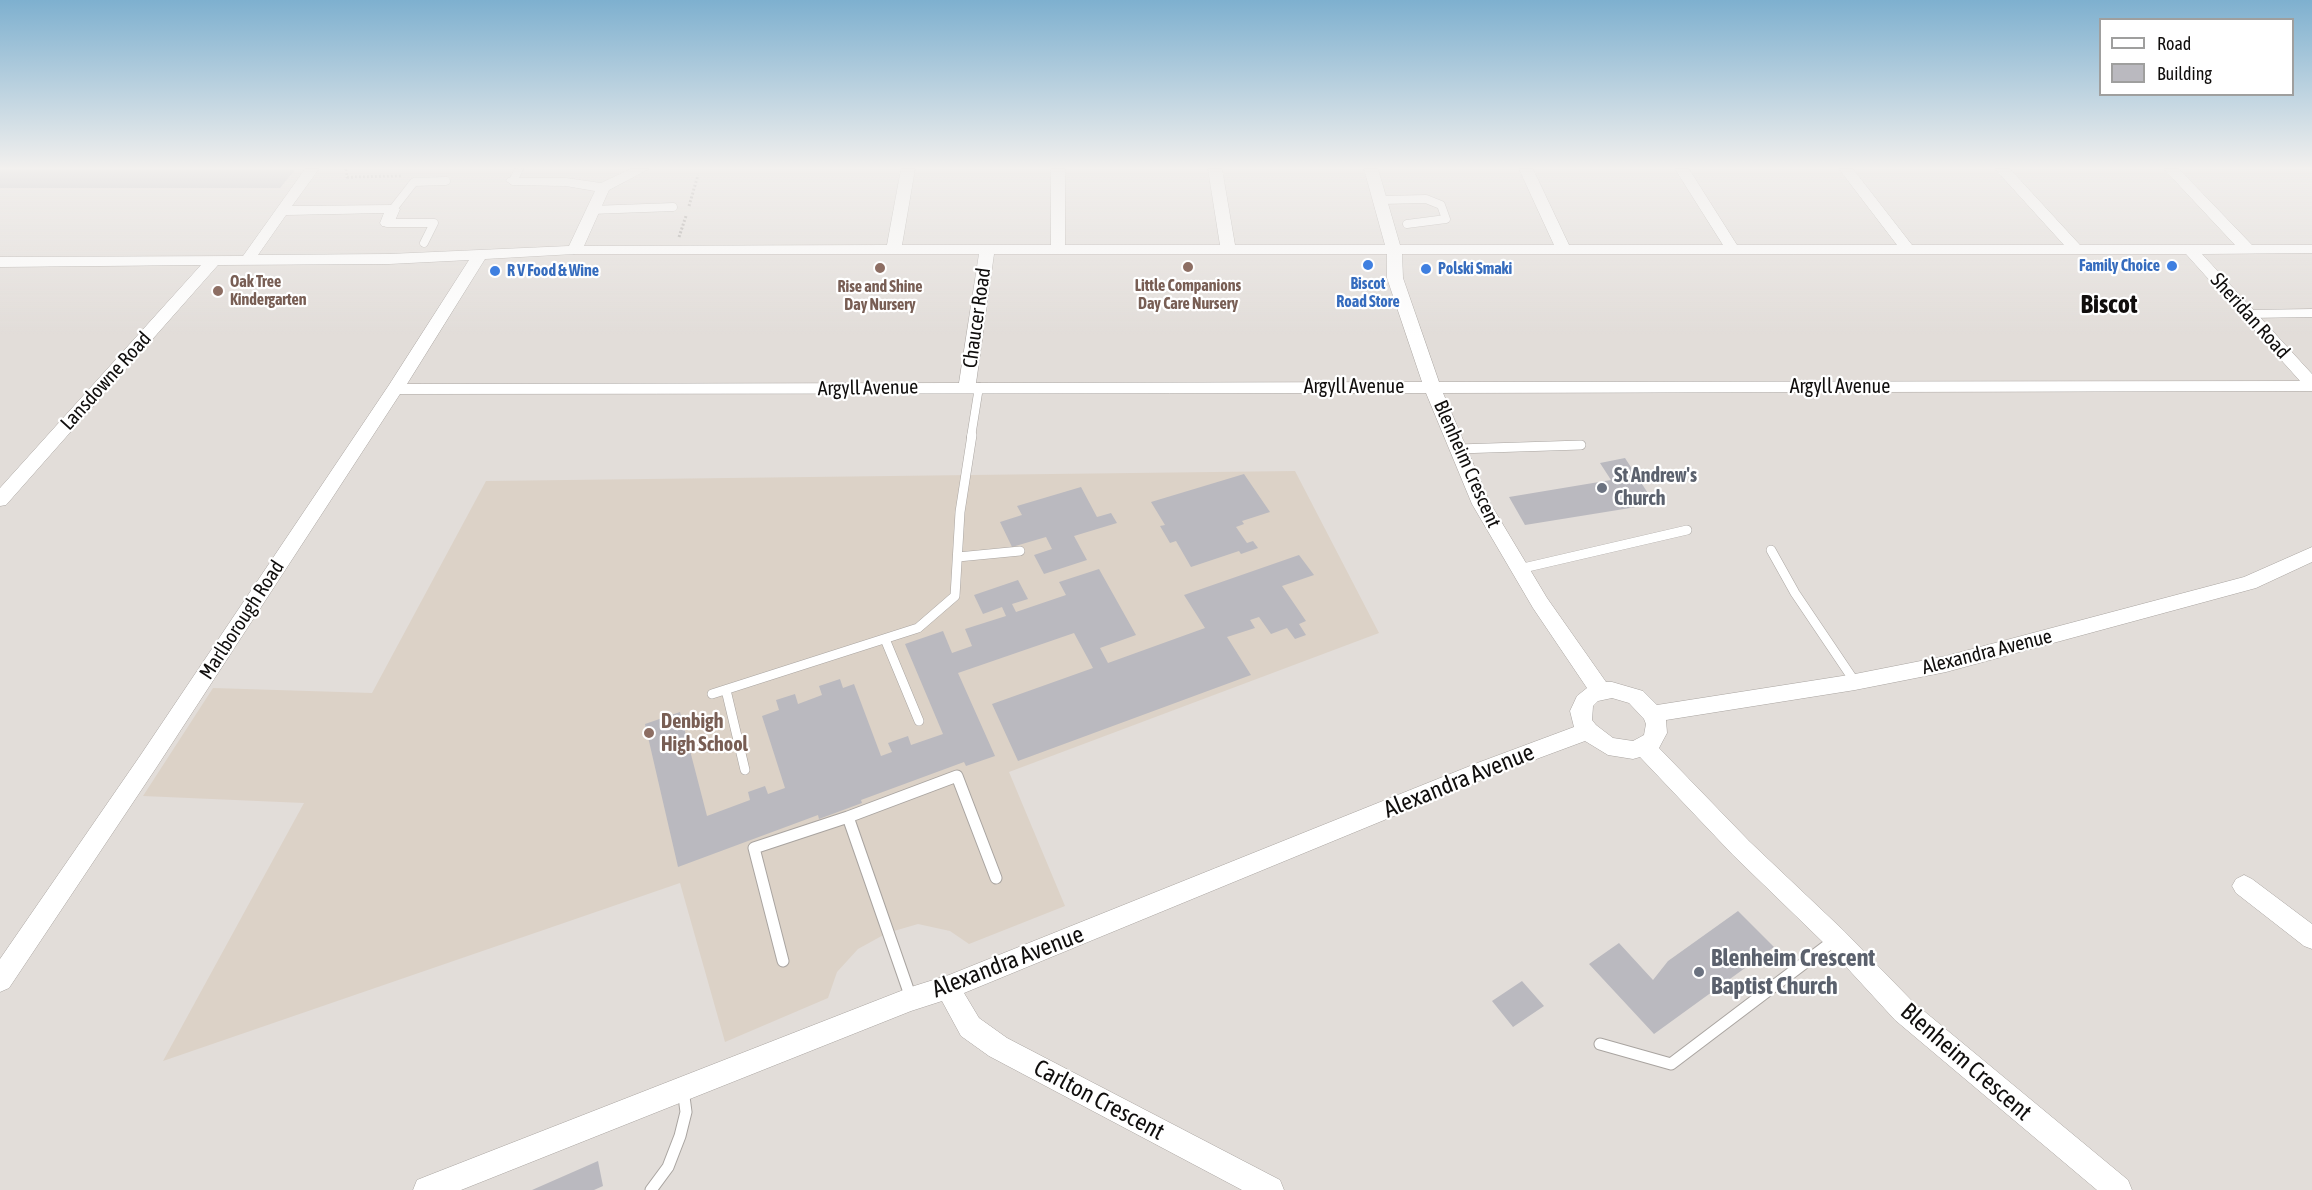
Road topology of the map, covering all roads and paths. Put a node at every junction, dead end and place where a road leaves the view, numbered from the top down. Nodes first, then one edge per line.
1 (273, 225) edge
2 (434, 225) edge
3 (585, 225) edge
4 (898, 225) edge
5 (1058, 225) edge
6 (1224, 225) edge
7 (1388, 225) edge
8 (1552, 225) edge
9 (1717, 225) edge
10 (1889, 225) edge
11 (2053, 225) edge
12 (2224, 225) edge
13 (424, 243) dead end
14 (1732, 248) junction
15 (1907, 248) junction
16 (2075, 248) junction
17 (2188, 248) junction
18 (2247, 248) junction
19 (894, 249) junction
20 (987, 249) junction
21 (1058, 249) junction
22 (1228, 249) junction
23 (1394, 249) junction
24 (1563, 249) junction
25 (2312, 249) edge
26 (574, 250) junction
27 (479, 256) junction
28 (248, 260) junction
29 (0, 262) edge
30 (212, 262) junction
31 (2312, 313) edge
32 (2249, 314) junction
33 (2312, 385) edge
34 (973, 387) junction
35 (1432, 387) junction
36 (396, 388) junction
37 (1581, 445) dead end
38 (1458, 449) junction
39 (0, 500) edge
40 (1687, 530) dead end
41 (1771, 550) dead end
42 (1020, 551) dead end
43 (2312, 554) edge
44 (958, 557) junction
45 (1519, 569) junction
46 (885, 639) junction
47 (1855, 682) junction
48 (726, 690) junction
49 (1601, 691) junction
50 (712, 694) dead end
51 (1653, 714) junction
52 (919, 721) dead end
53 (1588, 731) junction
54 (1644, 747) junction
55 (745, 770) dead end
56 (848, 817) junction
57 (996, 878) dead end
58 (2244, 886) dead end
59 (2312, 938) edge
60 (1836, 939) junction
61 (783, 962) dead end
62 (0, 980) edge
63 (950, 987) junction
64 (911, 999) junction
65 (1600, 1044) dead end
66 (683, 1089) junction
67 (427, 1190) edge
68 (651, 1190) edge
69 (1270, 1190) edge
70 (2118, 1190) edge

1 - 28 street
2 - 13 lane
3 - 26 street
4 - 19 street
5 - 21 street
6 - 22 street
7 - 23 street, Blenheim Crescent
8 - 24 street
9 - 14 street
10 - 15 street
11 - 16 street
12 - 18 street
14 - 15 street
14 - 24 street
15 - 16 street
16 - 17 street
17 - 18 street
17 - 32 street, Sheridan Road
18 - 25 street
19 - 20 street
19 - 26 street
20 - 21 street
20 - 34 street, Chaucer Road
21 - 22 street
22 - 23 street
23 - 24 street
23 - 35 street, Blenheim Crescent
26 - 27 street
27 - 28 street
27 - 36 street, Marlborough Road
28 - 30 street
29 - 30 street
30 - 39 street, Lansdowne Road
31 - 32 lane
32 - 33 street, Sheridan Road
33 - 35 street, Argyll Avenue
34 - 35 street, Argyll Avenue
34 - 36 street, Argyll Avenue
34 - 44 lane
35 - 38 street, Blenheim Crescent
36 - 62 street, Marlborough Road
37 - 38 lane
38 - 45 street, Blenheim Crescent
40 - 45 lane
41 - 47 lane
42 - 44 lane
43 - 47 street, Alexandra Avenue
44 - 46 lane
45 - 49 street, Blenheim Crescent
46 - 48 lane
46 - 52 lane
47 - 51 street, Alexandra Avenue
48 - 50 lane
48 - 55 lane
49 - 51 street
49 - 53 street
51 - 54 street
53 - 54 street
53 - 63 street, Alexandra Avenue
54 - 60 street, Blenheim Crescent
56 - 57 lane
56 - 61 lane
56 - 64 lane
58 - 59 street
60 - 65 lane
60 - 70 street, Blenheim Crescent
63 - 64 street, Alexandra Avenue
63 - 69 street, Carlton Crescent
64 - 66 street, Alexandra Avenue
66 - 67 street, Alexandra Avenue
66 - 68 lane

